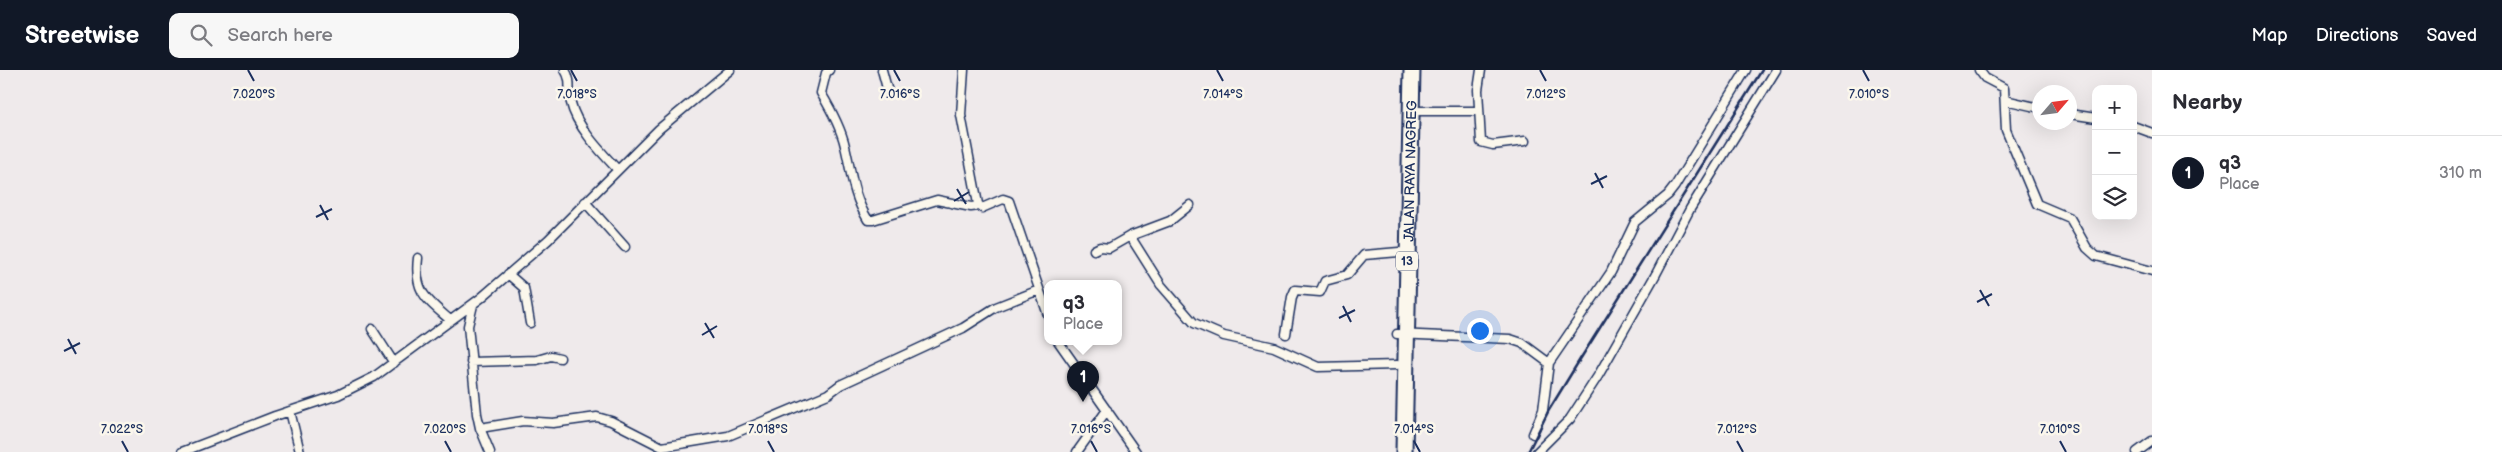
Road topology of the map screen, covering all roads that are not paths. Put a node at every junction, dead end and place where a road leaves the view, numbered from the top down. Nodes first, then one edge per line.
1 (565, 70) edge
2 (730, 70) edge
3 (829, 70) edge
4 (882, 70) edge
5 (964, 70) edge
6 (1403, 70) edge
7 (1412, 70) edge
8 (1481, 70) edge
9 (1746, 70) edge
10 (1776, 70) edge
11 (1979, 70) edge
12 (888, 92) dead end
13 (2005, 100) junction
14 (2032, 106) edge
15 (1410, 110) junction
16 (1476, 111) junction
17 (2077, 115) edge
18 (2092, 117) edge
19 (2137, 127) edge
20 (2152, 133) edge
21 (1525, 141) dead end
22 (617, 169) junction
23 (585, 202) junction
24 (1190, 205) dead end
25 (979, 206) junction
26 (1130, 236) junction
27 (625, 248) dead end
28 (1094, 250) dead end
29 (1399, 252) junction
30 (418, 258) dead end
31 (2152, 271) edge
32 (508, 274) junction
33 (1040, 290) junction
34 (1044, 302) edge
35 (472, 305) junction
36 (450, 320) junction
37 (530, 323) dead end
38 (372, 329) dead end
39 (1401, 333) junction
40 (1286, 334) dead end
41 (1061, 345) edge
42 (560, 358) dead end
43 (471, 362) junction
44 (1549, 363) junction
45 (394, 364) junction
46 (1397, 365) junction
47 (1107, 410) junction
48 (290, 411) junction
49 (480, 428) junction
50 (1533, 434) dead end
51 (2152, 440) edge
52 (1546, 450) edge
53 (182, 452) edge
54 (300, 452) edge
55 (490, 452) edge
56 (1077, 452) edge
57 (1136, 452) edge
58 (1395, 452) edge
59 (1404, 452) edge
60 (1537, 452) edge
61 (2137, 452) edge

1 - 22 street
2 - 22 street
3 - 25 street
4 - 12 street
5 - 25 street
6 - 29 highway, JALAN RAYA NAGREG / 13
7 - 15 highway, JALAN RAYA NAGREG / 13
8 - 16 street
9 - 44 street
10 - 52 street
11 - 13 street
13 - 14 street
13 - 31 street
15 - 16 street
15 - 39 highway, JALAN RAYA NAGREG / 13
16 - 21 street
17 - 18 street
19 - 20 street
22 - 23 street
23 - 27 street
23 - 32 street
24 - 26 street
25 - 33 street
26 - 28 street
26 - 46 street
29 - 39 highway, JALAN RAYA NAGREG / 13
29 - 40 street
30 - 36 street
32 - 35 street
32 - 37 street
33 - 34 street
33 - 49 street
35 - 36 street
35 - 43 street
36 - 45 street
38 - 45 street
39 - 44 street
39 - 46 highway, JALAN RAYA NAGREG / 13
39 - 59 highway, JALAN RAYA NAGREG / 13
41 - 47 street
42 - 43 street
43 - 49 street
44 - 50 street
45 - 48 street
46 - 58 highway, JALAN RAYA NAGREG / 13
47 - 56 street
47 - 57 street
48 - 53 street
48 - 54 street
49 - 55 street
51 - 61 street
52 - 60 street

